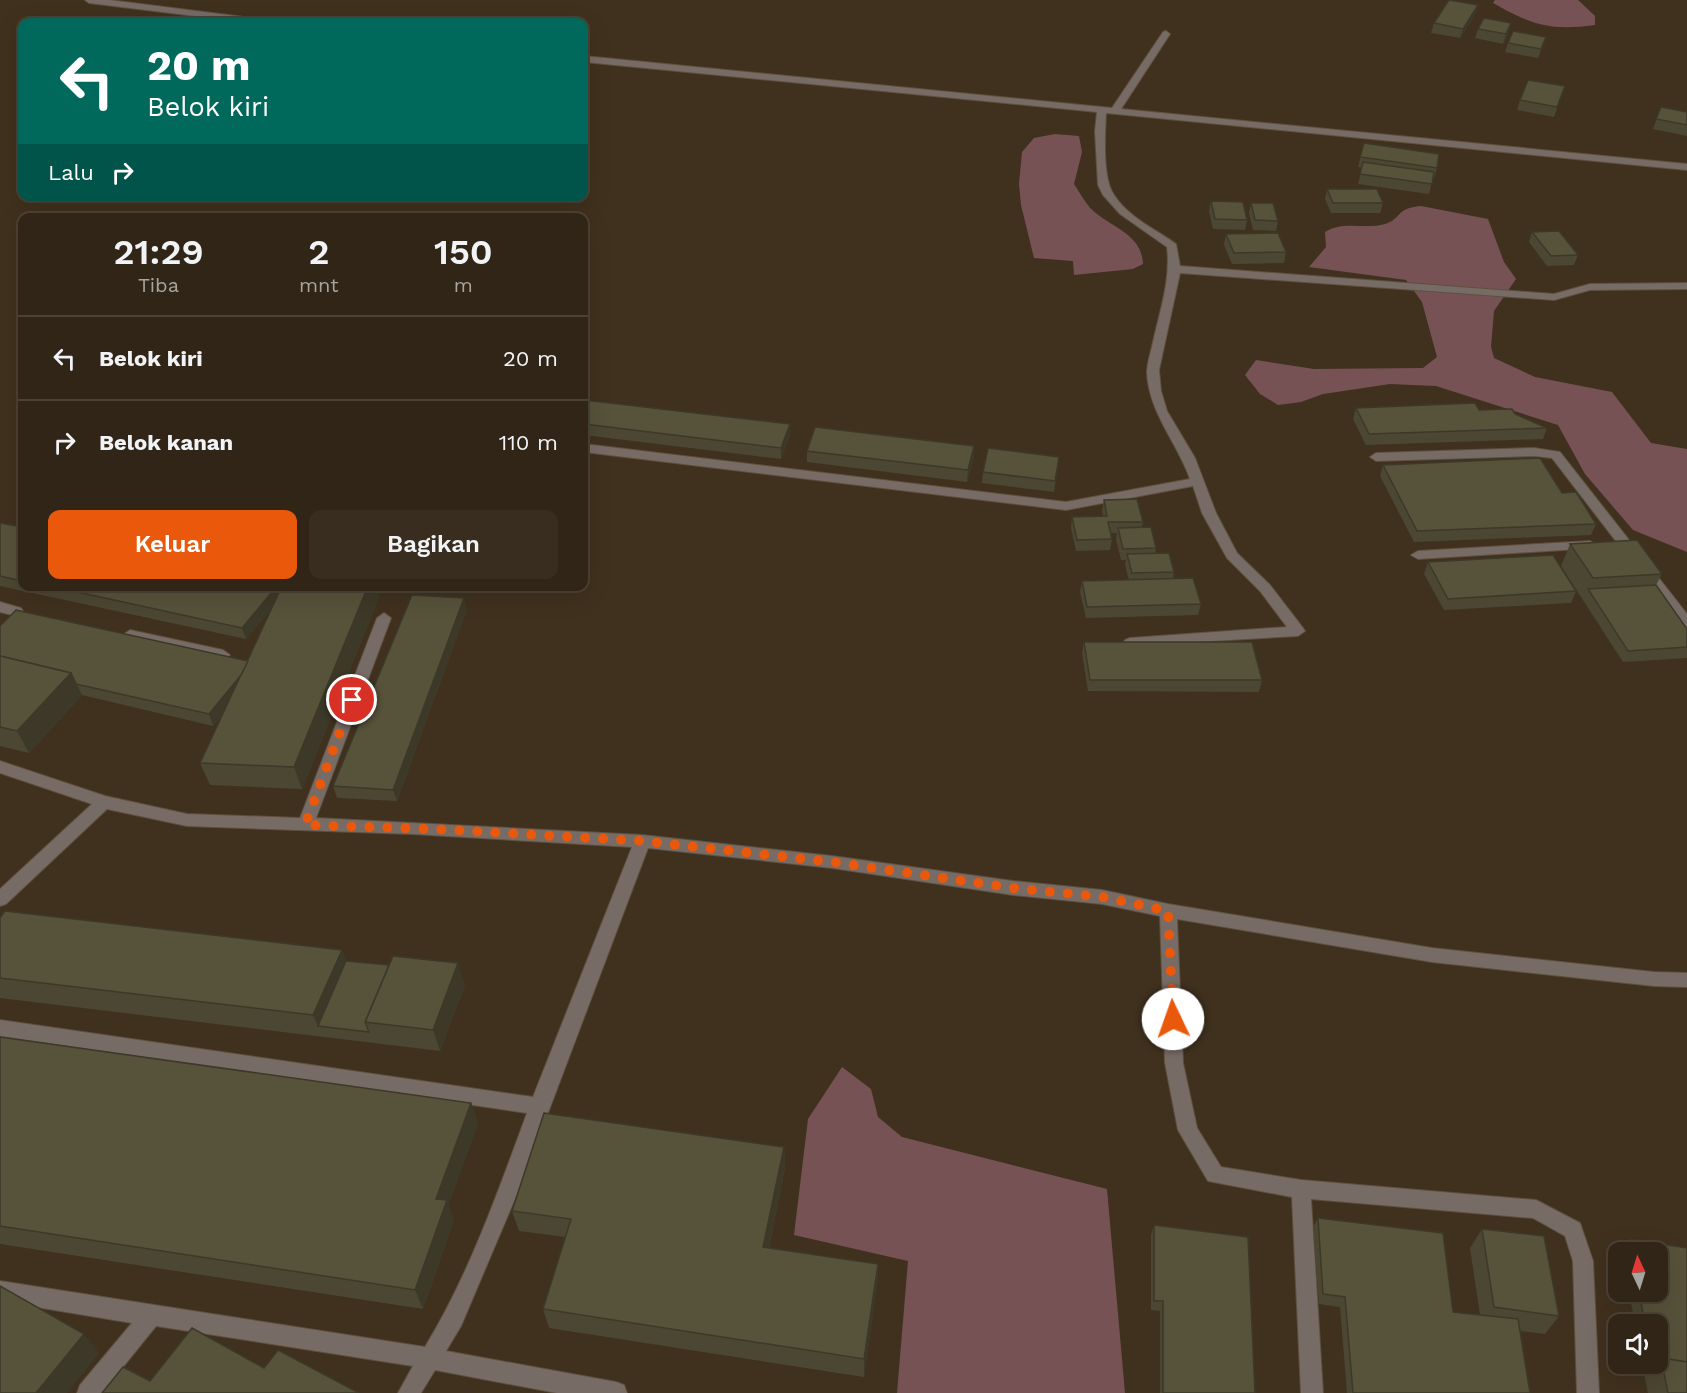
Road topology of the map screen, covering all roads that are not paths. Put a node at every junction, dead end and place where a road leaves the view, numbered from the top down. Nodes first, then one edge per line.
1 (89, 0) edge
2 (229, 18) edge
3 (1166, 34) dead end
4 (588, 59) edge
5 (1102, 110) junction
6 (1115, 111) junction
7 (1687, 167) edge
8 (1175, 269) junction
9 (1687, 286) edge
10 (588, 448) edge
11 (1376, 457) dead end
12 (1199, 481) junction
13 (1612, 544) junction
14 (1418, 555) dead end
15 (0, 607) edge
16 (384, 618) dead end
17 (1687, 624) edge
18 (0, 626) edge
19 (119, 633) edge
20 (1116, 644) edge
21 (223, 655) edge
22 (0, 767) edge
23 (104, 802) junction
24 (305, 825) junction
25 (642, 841) junction
26 (0, 899) edge
27 (1168, 911) junction
28 (1687, 980) edge
29 (0, 1028) edge
30 (538, 1106) junction
31 (1300, 1189) junction
32 (0, 1291) edge
33 (152, 1315) junction
34 (429, 1359) junction
35 (88, 1393) edge
36 (409, 1393) edge
37 (616, 1393) edge
38 (1312, 1393) edge
39 (1588, 1393) edge

1 - 2 street
3 - 6 street
4 - 5 street
5 - 6 street
5 - 8 street
6 - 7 street
8 - 9 street
8 - 12 street
10 - 12 street
11 - 13 street
12 - 20 street
13 - 14 street
13 - 17 street
15 - 18 street
16 - 24 street
19 - 21 street
22 - 23 street
23 - 24 street
23 - 26 street
24 - 25 street
25 - 27 street
25 - 30 street
27 - 28 street
27 - 31 street
29 - 30 street
30 - 34 street
31 - 38 street
31 - 39 street
32 - 33 street
33 - 34 street
33 - 35 street
34 - 36 street
34 - 37 street

